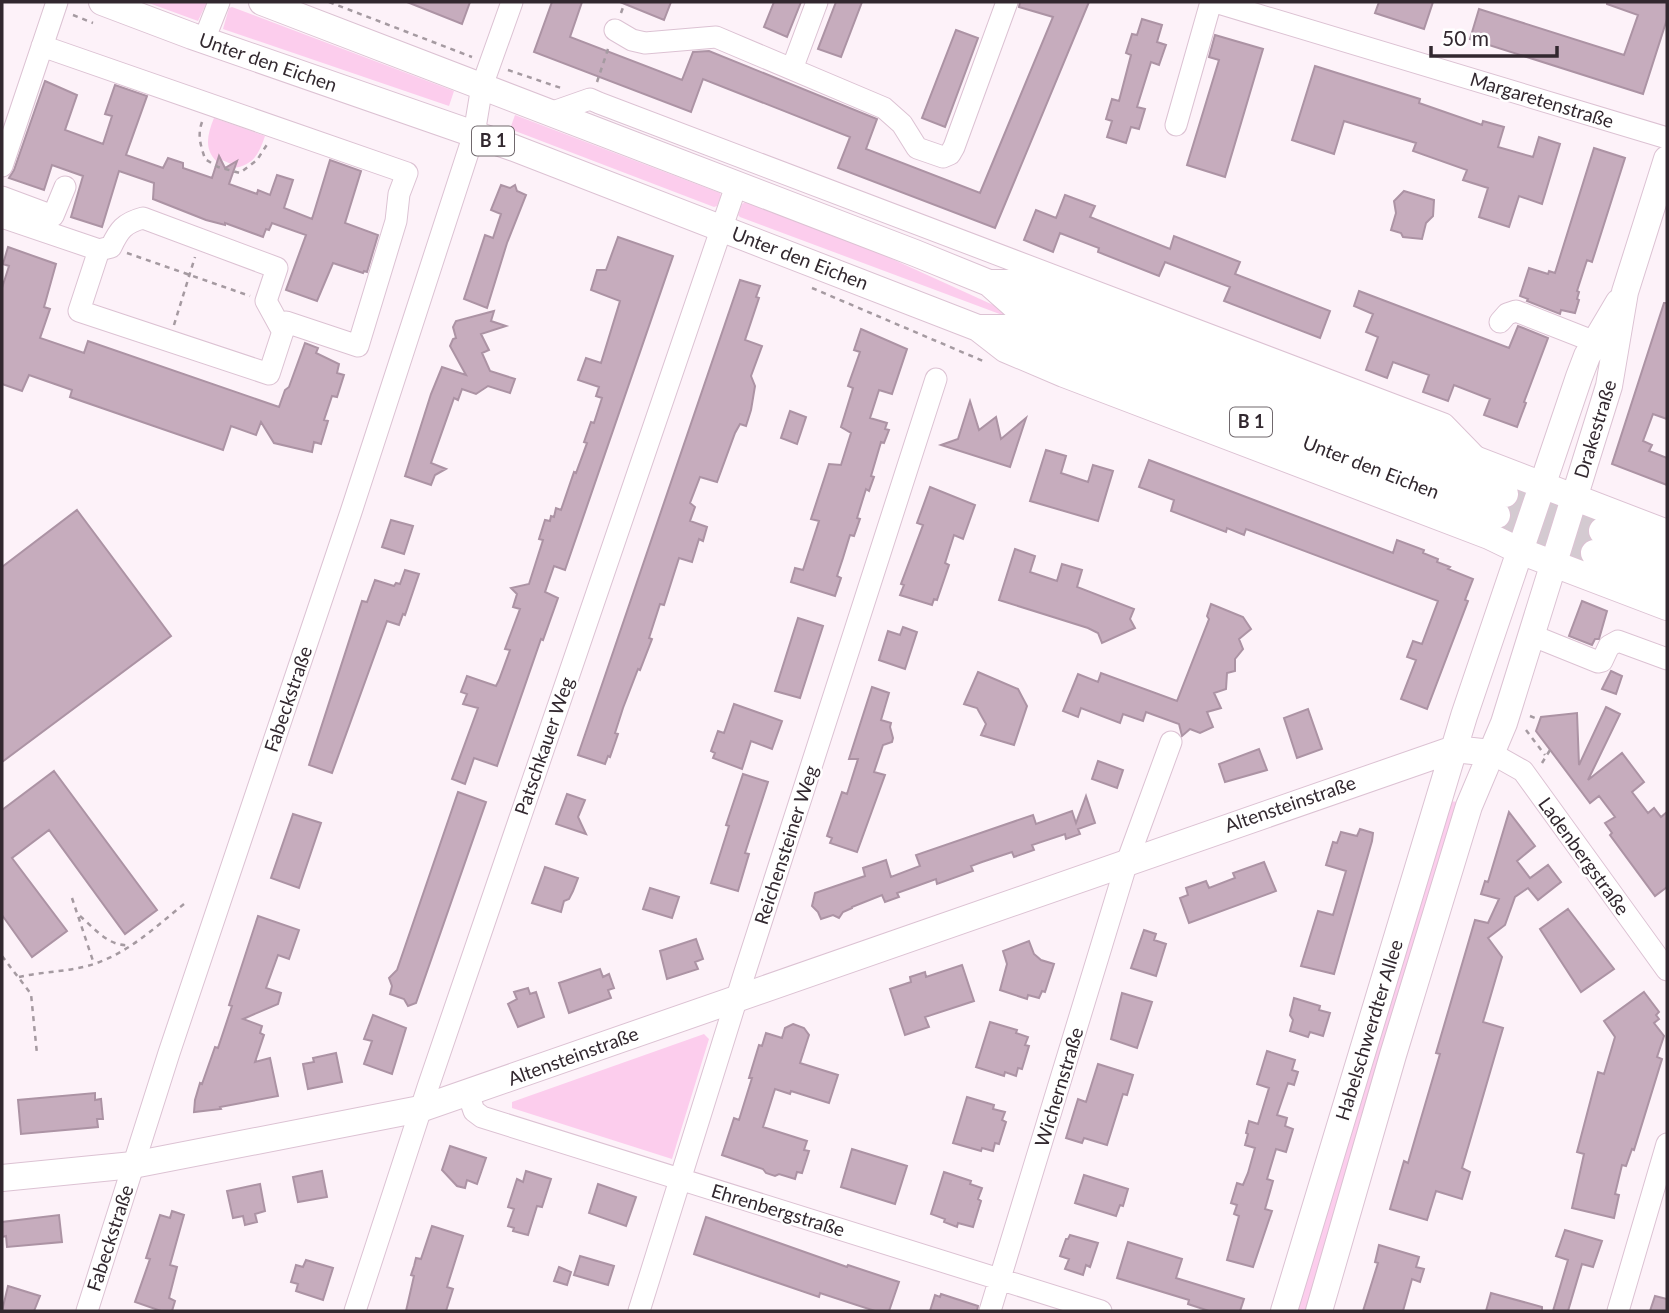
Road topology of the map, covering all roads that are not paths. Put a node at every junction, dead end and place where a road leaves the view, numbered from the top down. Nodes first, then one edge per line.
1 (57, 2) edge
2 (102, 2) edge
3 (219, 2) edge
4 (262, 2) edge
5 (512, 2) edge
6 (817, 2) edge
7 (1007, 2) edge
8 (1213, 2) edge
9 (615, 30) dead end
10 (204, 40) junction
11 (42, 46) junction
12 (792, 69) junction
13 (482, 74) junction
14 (553, 112) junction
15 (8, 125) edge
16 (1176, 125) dead end
17 (474, 134) junction
18 (1667, 138) edge
19 (1667, 159) edge
20 (2, 166) edge
21 (737, 183) junction
22 (65, 187) dead end
23 (2, 197) edge
24 (2, 217) edge
25 (722, 228) junction
26 (105, 249) junction
27 (989, 283) junction
28 (1625, 292) junction
29 (1072, 293) junction
30 (1500, 322) dead end
31 (978, 328) junction
32 (283, 332) junction
33 (1595, 342) junction
34 (936, 379) dead end
35 (1543, 486) junction
36 (1574, 498) junction
37 (1667, 533) edge
38 (1520, 551) junction
39 (1667, 556) edge
40 (1553, 563) junction
41 (1667, 581) edge
42 (1667, 607) edge
43 (1531, 635) junction
44 (1667, 659) edge
45 (1171, 742) dead end
46 (1454, 748) junction
47 (1491, 753) junction
48 (1126, 862) junction
49 (1667, 970) edge
50 (737, 997) junction
51 (468, 1093) junction
52 (420, 1109) junction
53 (1667, 1144) edge
54 (133, 1165) junction
55 (2, 1178) edge
56 (681, 1178) junction
57 (1000, 1280) junction
58 (87, 1311) edge
59 (355, 1311) edge
60 (639, 1311) edge
61 (990, 1311) edge
62 (1101, 1311) edge
63 (1284, 1311) edge
64 (1319, 1311) edge
65 (1618, 1311) edge

1 - 11 street
2 - 10 main road, Unter den Eichen / B 1
3 - 10 street
4 - 13 main road, Unter den Eichen / B 1
5 - 13 street, Fabeckstraße
6 - 12 street
7 - 12 street
8 - 16 street
8 - 18 street, Margaretenstraße
9 - 12 street
10 - 17 main road, Unter den Eichen / B 1
11 - 15 street
11 - 32 street
13 - 14 main road, Unter den Eichen / B 1
13 - 17 street, Fabeckstraße
14 - 21 main road, Unter den Eichen / B 1
14 - 29 street
15 - 20 street
17 - 25 main road, Unter den Eichen / B 1
17 - 54 street, Fabeckstraße
19 - 28 main road, Drakestraße
21 - 25 street, Patschkauer Weg
21 - 27 main road, Unter den Eichen / B 1
22 - 23 street
24 - 26 street
25 - 31 main road, Unter den Eichen / B 1
25 - 52 street, Patschkauer Weg
26 - 32 street
26 - 32 street
27 - 29 main road
27 - 31 main road, Unter den Eichen / B 1
28 - 33 main road, Drakestraße
28 - 36 main road, Drakestraße
29 - 35 main road
30 - 33 street
31 - 38 main road
33 - 35 main road, Drakestraße
34 - 50 street, Reichensteiner Weg
35 - 36 main road
35 - 38 main road, Habelschwerdter Allee
36 - 37 main road
36 - 40 main road, Drakestraße
38 - 40 main road
38 - 46 main road, Habelschwerdter Allee
39 - 41 main road
40 - 42 main road
40 - 43 main road, Habelschwerdter Allee
43 - 44 street
43 - 47 main road, Habelschwerdter Allee
45 - 48 street
46 - 47 main road
46 - 48 main road, Altensteinstraße
46 - 63 main road, Habelschwerdter Allee
47 - 49 street, Ladenbergstraße
47 - 64 main road, Habelschwerdter Allee
48 - 50 main road, Altensteinstraße
48 - 57 street, Wichernstraße
50 - 51 main road, Altensteinstraße
50 - 56 street, Reichensteiner Weg
51 - 52 main road, Altensteinstraße
51 - 56 street, Ehrenbergstraße
52 - 54 main road, Altensteinstraße
52 - 59 street, Patschkauer Weg
53 - 65 street
54 - 55 main road, Altensteinstraße
54 - 58 street, Fabeckstraße
56 - 57 street, Ehrenbergstraße
56 - 60 street, Reichensteiner Weg
57 - 61 street, Wichernstraße
57 - 62 street, Ehrenbergstraße

